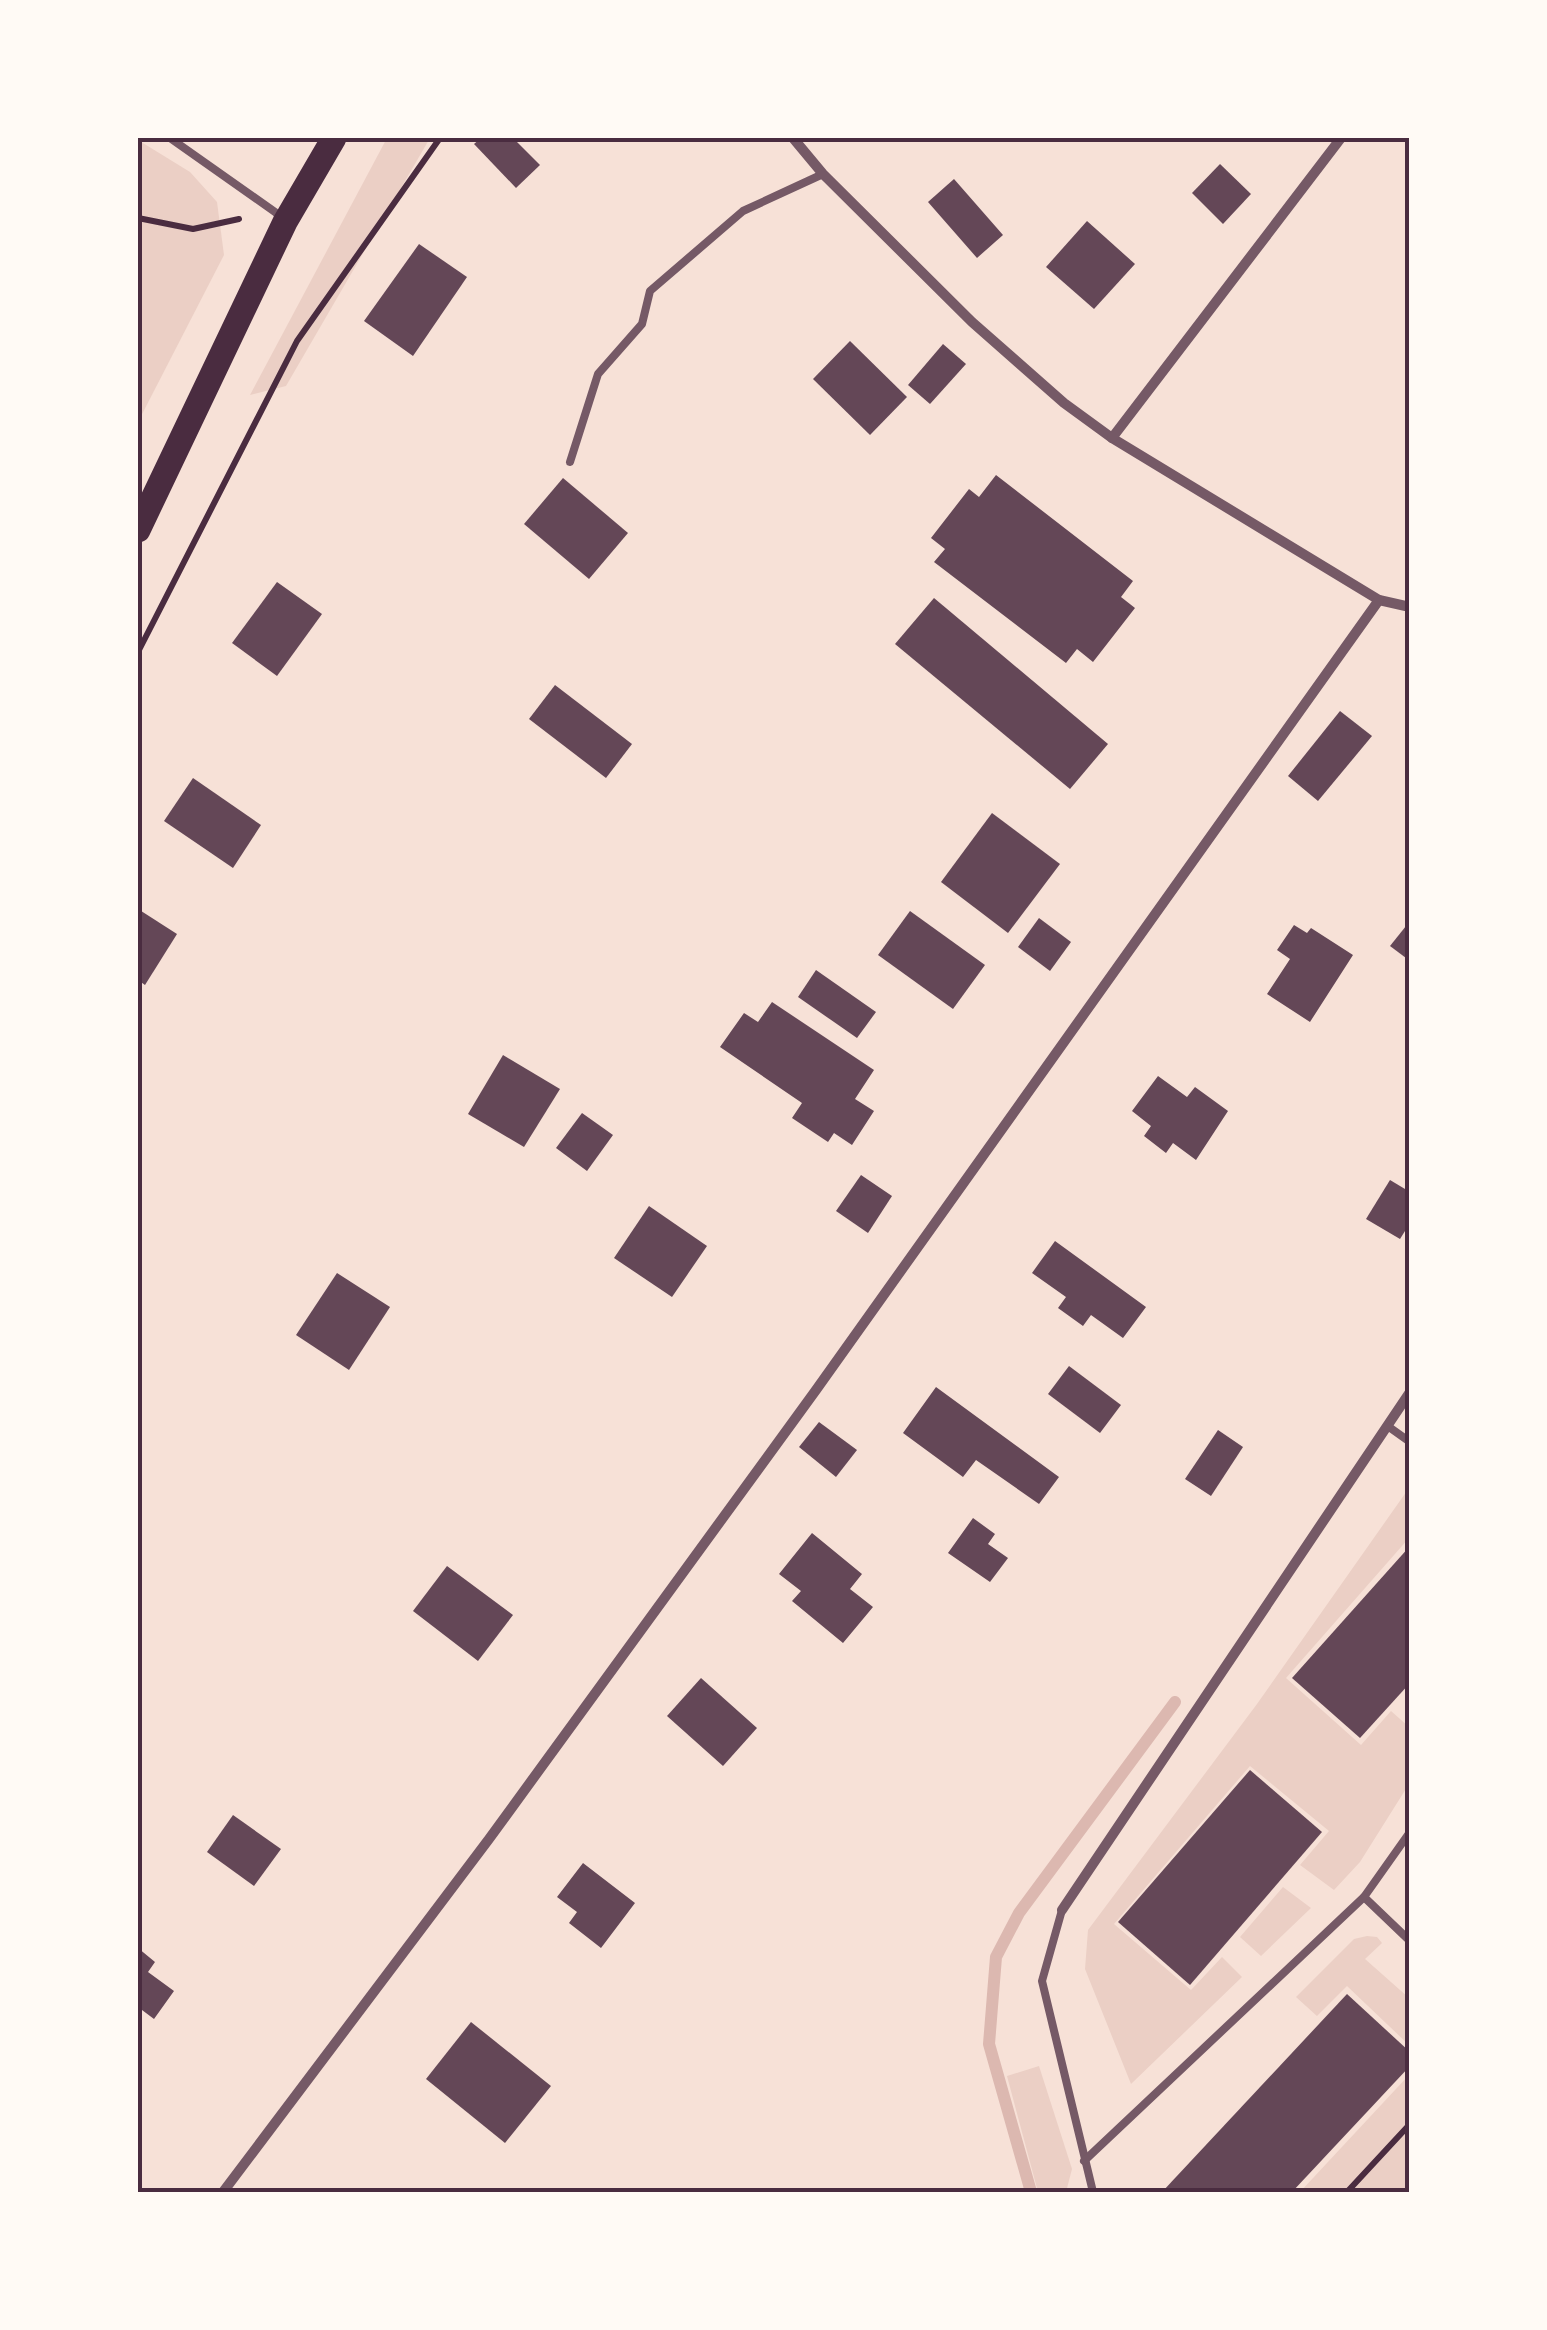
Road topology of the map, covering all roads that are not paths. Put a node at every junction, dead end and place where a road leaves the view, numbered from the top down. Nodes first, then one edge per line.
1 (170, 138) edge
2 (334, 138) edge
3 (794, 138) edge
4 (1341, 138) edge
5 (822, 174) junction
6 (280, 217) junction
7 (1112, 438) junction
8 (570, 462) dead end
9 (138, 530) edge
10 (1379, 600) junction
11 (1410, 608) edge
12 (1410, 1392) edge
13 (1389, 1427) junction
14 (1410, 1442) edge
15 (1410, 1832) edge
16 (1364, 1898) junction
17 (1062, 1910) joint
18 (1410, 1940) edge
19 (1084, 2161) junction
20 (223, 2192) edge
21 (1093, 2192) edge

1 - 6 lane
2 - 6 main road
3 - 5 street
4 - 7 street
5 - 7 street
5 - 8 lane
6 - 9 main road
7 - 10 street
10 - 11 street
10 - 20 street
12 - 13 street
13 - 14 lane
13 - 17 street
15 - 16 lane
16 - 18 lane
16 - 19 lane
17 - 19 lane
19 - 21 lane

